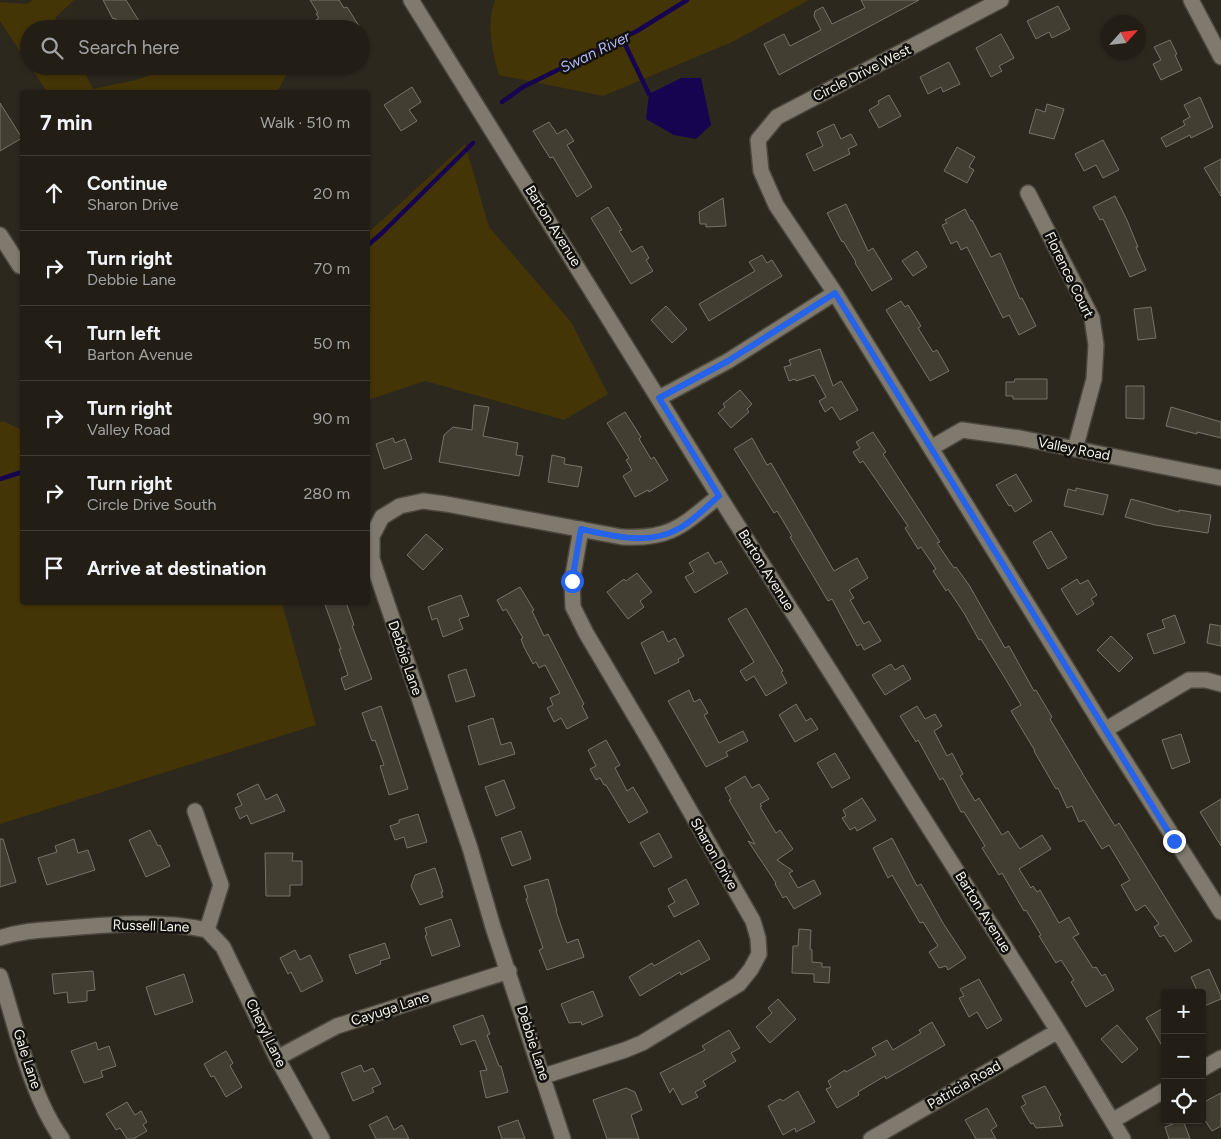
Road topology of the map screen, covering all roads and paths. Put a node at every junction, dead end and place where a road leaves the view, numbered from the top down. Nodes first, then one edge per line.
1 (411, 0) edge
2 (1001, 0) edge
3 (1191, 0) edge
4 (1221, 56) edge
5 (1028, 192) dead end
6 (0, 235) edge
7 (20, 266) dead end
8 (835, 293) junction
9 (659, 398) junction
10 (931, 448) junction
11 (1075, 450) junction
12 (1221, 478) edge
13 (719, 496) junction
14 (581, 529) junction
15 (1221, 684) edge
16 (1105, 730) junction
17 (195, 811) dead end
18 (1221, 912) edge
19 (207, 930) junction
20 (0, 938) edge
21 (509, 971) junction
22 (0, 976) edge
23 (1058, 1031) junction
24 (277, 1058) junction
25 (1221, 1058) edge
26 (1206, 1067) edge
27 (544, 1076) junction
28 (1161, 1092) edge
29 (1112, 1121) junction
30 (62, 1139) edge
31 (322, 1139) edge
32 (564, 1139) edge
33 (871, 1139) edge
34 (1123, 1139) edge

1 - 9 street, Barton Avenue
2 - 8 street, Circle Drive West
3 - 4 street
5 - 11 street, Florence Court
6 - 7 street
8 - 9 street
8 - 10 street, Circle Drive West
9 - 13 street, Barton Avenue
10 - 11 street, Valley Road
10 - 16 street, Circle Drive West
11 - 12 street, Valley Road
13 - 14 street, Debbie Lane
13 - 23 street, Barton Avenue
14 - 21 street, Debbie Lane
14 - 27 street, Sharon Drive
15 - 16 street
16 - 18 street, Circle Drive West
17 - 19 street, Russell Lane
19 - 20 street, Russell Lane
19 - 24 street, Cheryl Lane
21 - 24 street, Cayuga Lane
21 - 27 street, Debbie Lane
22 - 30 street, Gale Lane
23 - 29 street, Barton Avenue
23 - 33 street, Patricia Road
24 - 31 street, Cheryl Lane
25 - 26 street
27 - 32 street, Debbie Lane
28 - 29 street
29 - 34 street, Barton Avenue

